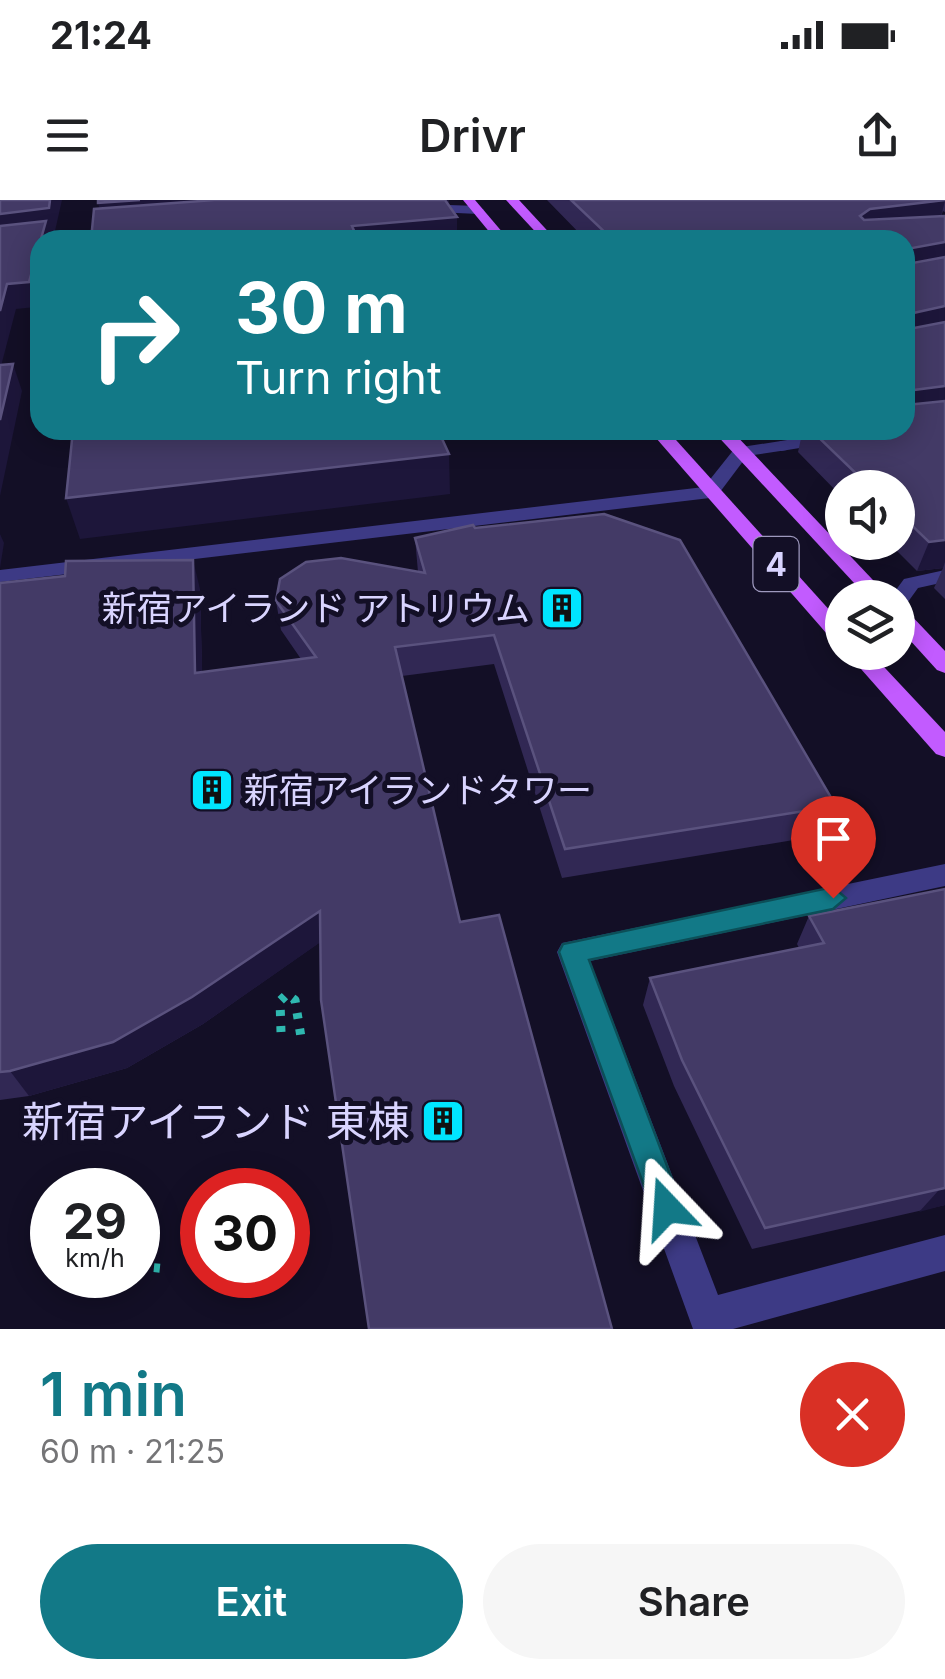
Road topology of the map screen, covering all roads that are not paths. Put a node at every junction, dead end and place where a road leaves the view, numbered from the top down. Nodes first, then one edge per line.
1 (512, 200) edge
2 (474, 205) edge
3 (406, 209) edge
4 (494, 230) edge
5 (540, 230) edge
6 (30, 240) edge
7 (0, 243) edge
8 (666, 440) edge
9 (730, 440) edge
10 (818, 440) edge
11 (741, 452) junction
12 (710, 492) junction
13 (0, 576) edge
14 (945, 576) edge
15 (863, 580) edge
16 (915, 582) edge
17 (825, 617) edge
18 (915, 634) edge
19 (945, 665) edge
20 (874, 670) edge
21 (945, 748) edge
22 (945, 875) edge
23 (945, 1253) edge
24 (710, 1323) edge

1 - 5 main road
2 - 3 street
2 - 4 main road
6 - 7 street
8 - 12 main road, 4
9 - 11 main road, 4
10 - 11 street
11 - 12 street
11 - 15 main road, 4
12 - 13 street
12 - 17 main road, 4
14 - 16 street
18 - 19 main road
20 - 21 main road
22 - 24 street
23 - 24 street

